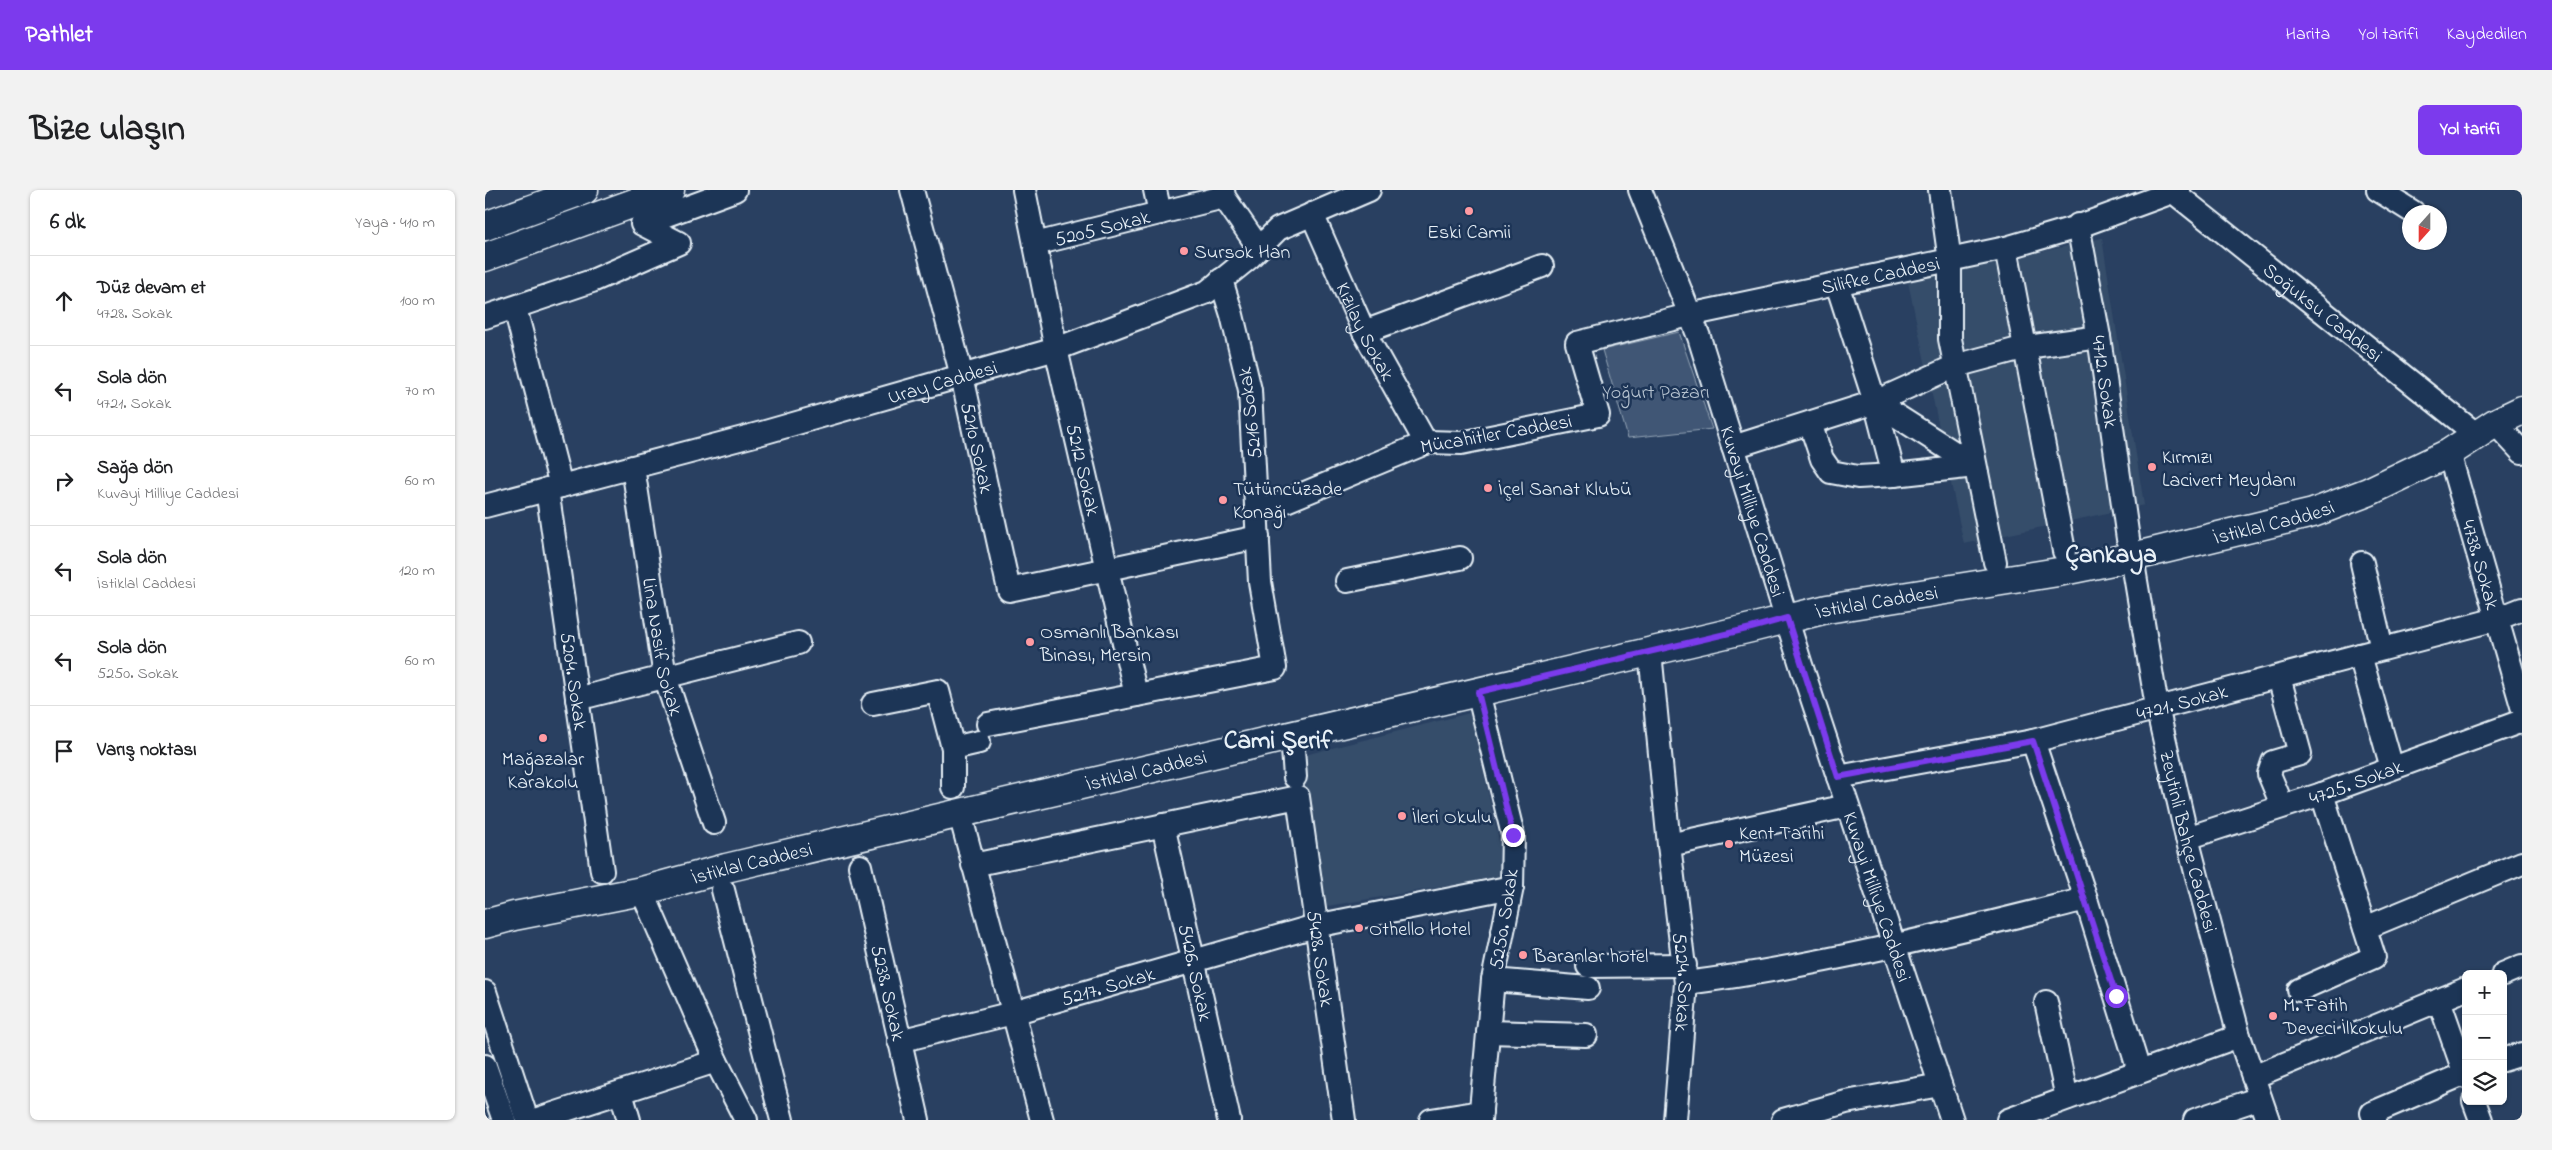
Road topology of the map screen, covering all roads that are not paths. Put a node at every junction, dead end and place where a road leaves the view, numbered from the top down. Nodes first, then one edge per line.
1 (584, 190) edge
2 (670, 190) edge
3 (735, 190) edge
4 (912, 190) edge
5 (1024, 190) edge
6 (1155, 190) edge
7 (1369, 190) edge
8 (1641, 190) edge
9 (1940, 190) edge
10 (2378, 190) edge
11 (2174, 191) edge
12 (1224, 194) edge
13 (2402, 205) edge
14 (1160, 213) junction
15 (1312, 214) junction
16 (2078, 225) junction
17 (485, 226) edge
18 (1035, 244) junction
19 (1259, 248) junction
20 (2006, 248) junction
21 (485, 257) edge
22 (1950, 261) junction
23 (1542, 266) dead end
24 (1221, 280) junction
25 (1837, 284) junction
26 (515, 308) junction
27 (1689, 315) junction
28 (485, 317) edge
29 (1364, 332) junction
30 (2099, 337) junction
31 (2026, 347) junction
32 (1056, 349) junction
33 (1955, 366) junction
34 (962, 376) junction
35 (1875, 402) junction
36 (2522, 410) edge
37 (1598, 415) joint
38 (1810, 422) junction
39 (2486, 429) junction
40 (1427, 443) junction
41 (1733, 447) junction
42 (2522, 452) edge
43 (2449, 453) junction
44 (1975, 466) junction
45 (633, 467) junction
46 (1894, 475) junction
47 (554, 488) junction
48 (485, 506) edge
49 (1257, 513) junction
50 (1258, 537) junction
51 (2130, 548) junction
52 (2064, 551) dead end
53 (1459, 558) dead end
54 (1995, 562) dead end
55 (2362, 563) dead end
56 (1107, 568) junction
57 (1347, 582) dead end
58 (2522, 609) edge
59 (1787, 618) junction
60 (2497, 619) junction
61 (798, 643) dead end
62 (2382, 649) junction
63 (1650, 652) junction
64 (2360, 655) junction
65 (665, 677) junction
66 (2279, 677) junction
67 (1478, 692) junction
68 (1136, 694) junction
69 (577, 699) junction
70 (873, 704) dead end
71 (2522, 706) edge
72 (2157, 707) junction
73 (2522, 721) edge
74 (1292, 736) junction
75 (2033, 741) junction
76 (953, 748) junction
77 (2392, 768) junction
78 (1838, 777) junction
79 (953, 787) dead end
80 (1296, 787) junction
81 (2322, 794) junction
82 (2282, 805) junction
83 (1847, 806) junction
84 (960, 814) junction
85 (714, 823) dead end
86 (1163, 825) junction
87 (2187, 838) junction
88 (1669, 844) junction
89 (973, 864) junction
90 (2522, 864) edge
91 (860, 866) dead end
92 (602, 871) dead end
93 (1512, 887) junction
94 (641, 890) junction
95 (723, 890) dead end
96 (2086, 899) junction
97 (485, 924) edge
98 (1315, 926) junction
99 (2365, 928) junction
100 (1893, 948) junction
101 (1193, 960) junction
102 (2522, 966) edge
103 (2507, 972) edge
104 (1685, 974) junction
105 (1493, 980) junction
106 (2299, 990) dead end
107 (2462, 991) edge
108 (485, 992) edge
109 (2439, 1000) junction
110 (2046, 1002) dead end
111 (1013, 1013) junction
112 (1488, 1032) junction
113 (1586, 1035) dead end
114 (2239, 1036) junction
115 (899, 1041) junction
116 (2522, 1054) edge
117 (2507, 1059) edge
118 (716, 1061) junction
119 (485, 1066) edge
120 (2462, 1066) edge
121 (2139, 1071) junction
122 (2462, 1076) edge
123 (1940, 1085) junction
124 (2257, 1087) junction
125 (621, 1092) junction
126 (2067, 1098) junction
127 (2475, 1105) edge
128 (1481, 1116) edge
129 (2373, 1117) edge
130 (503, 1120) edge
131 (527, 1120) edge
132 (535, 1120) edge
133 (629, 1120) edge
134 (746, 1120) edge
135 (782, 1120) edge
136 (918, 1120) edge
137 (1042, 1120) edge
138 (1229, 1120) edge
139 (1344, 1120) edge
140 (1431, 1120) edge
141 (1675, 1120) edge
142 (1783, 1120) edge
143 (1952, 1120) edge
144 (2008, 1120) edge
145 (2195, 1120) edge
146 (2268, 1120) edge
147 (2481, 1120) edge

1 - 17 main road
2 - 21 main road
3 - 26 street
4 - 34 street, 5210 Sokak
5 - 18 street, 5212 Sokak
6 - 14 street
7 - 15 street, Uray Caddesi
8 - 27 street, Kuvayi Milliye Caddesi
9 - 22 street
10 - 13 street
11 - 16 street, Silifke Caddesi
11 - 39 street, Soğuksu Caddesi
12 - 14 street, 5205 Sokak
12 - 19 street, 5205 Sokak
14 - 18 street, 5205 Sokak
15 - 19 street, Uray Caddesi
15 - 29 street, Kızılay Sokak
16 - 20 street, Silifke Caddesi
16 - 30 street, 4712. Sokak
18 - 32 street, 5212 Sokak
19 - 24 street, Uray Caddesi
20 - 22 street, Silifke Caddesi
20 - 31 street
22 - 25 street, Silifke Caddesi
22 - 33 street
23 - 29 street
24 - 32 street, Uray Caddesi
24 - 49 street, 5216 Sokak
25 - 27 street, Silifke Caddesi
25 - 35 street
26 - 28 street
26 - 47 street, 5204. Sokak
27 - 37 street, Silifke Caddesi
27 - 41 street, Kuvayi Milliye Caddesi
29 - 40 street, Kızılay Sokak
30 - 31 street
30 - 51 street, 4712. Sokak
31 - 33 street
31 - 52 street
32 - 34 street, Uray Caddesi
32 - 56 street, 5212 Sokak
33 - 35 street
33 - 44 street
34 - 45 street, Uray Caddesi
34 - 56 street, 5210 Sokak
35 - 38 street
35 - 44 street
35 - 46 street
36 - 39 main road, İstiklal Caddesi
37 - 40 street, Mücahitler Caddesi
38 - 41 street
38 - 46 street
39 - 42 street, Soğuksu Caddesi
39 - 43 main road, İstiklal Caddesi
40 - 49 street, Mücahitler Caddesi
41 - 59 street, Kuvayi Milliye Caddesi
43 - 51 main road, İstiklal Caddesi
43 - 60 street, 4738. Sokak
44 - 46 street
44 - 54 street
45 - 47 street, Uray Caddesi
45 - 65 street, Lina Nasif Sokak
47 - 48 street, Uray Caddesi
47 - 69 street, 5204. Sokak
49 - 50 street, 5216 Sokak
50 - 56 street
50 - 68 street, 5216 Sokak
51 - 59 main road, İstiklal Caddesi
51 - 72 street, Zeytinli Bahçe Caddesi
53 - 57 street
55 - 62 street
56 - 68 street, 5212 Sokak
58 - 60 street, 4721. Sokak
59 - 63 main road, İstiklal Caddesi
59 - 78 street, Kuvayi Milliye Caddesi
60 - 62 street, 4721. Sokak
60 - 71 street, 4738. Sokak
61 - 65 street
62 - 64 street, 4721. Sokak
63 - 67 main road, İstiklal Caddesi
63 - 88 street, 5224. Sokak
64 - 66 street, 4721. Sokak
64 - 77 street
65 - 69 street
65 - 85 street, Lina Nasif Sokak
66 - 72 street, 4721. Sokak
66 - 82 street
67 - 74 main road, İstiklal Caddesi
67 - 93 street, 5250. Sokak
68 - 76 street
69 - 92 street, 5204. Sokak
70 - 76 street
72 - 75 street, 4721. Sokak
72 - 87 street, Zeytinli Bahçe Caddesi
73 - 77 street, 4725. Sokak
74 - 80 street, 5428. Sokak
74 - 84 main road, İstiklal Caddesi
75 - 78 street, 4721. Sokak
75 - 96 street
76 - 79 street
77 - 81 street, 4725. Sokak
78 - 83 street, Kuvayi Milliye Caddesi
80 - 86 street
80 - 98 street, 5428. Sokak
81 - 82 street, 4725. Sokak
81 - 99 street
82 - 87 street, 4725. Sokak
83 - 88 street
83 - 100 street, Kuvayi Milliye Caddesi
84 - 89 street
84 - 94 main road, İstiklal Caddesi
86 - 89 street
86 - 101 street, 5426. Sokak
87 - 114 street, Zeytinli Bahçe Caddesi
88 - 104 street, 5224. Sokak
89 - 111 street
90 - 99 street
91 - 115 street, 5238. Sokak
93 - 98 street, 5217. Sokak
93 - 105 street, 5250. Sokak
94 - 97 main road, İstiklal Caddesi
94 - 118 street
95 - 135 street
96 - 100 street
96 - 121 street
98 - 101 street, 5217. Sokak
98 - 139 street, 5428. Sokak
99 - 106 street
100 - 104 street
100 - 123 street, Kuvayi Milliye Caddesi
101 - 111 street, 5217. Sokak
101 - 138 street, 5426. Sokak
102 - 103 street
104 - 105 street
104 - 141 street, 5224. Sokak
105 - 112 street, 5250. Sokak
107 - 109 street
108 - 131 street
109 - 120 street
109 - 124 street
110 - 126 street
111 - 115 street, 5217. Sokak
111 - 137 street
112 - 113 street
112 - 128 street, 5250. Sokak
114 - 121 street
114 - 124 street, Zeytinli Bahçe Caddesi
115 - 136 street, 5238. Sokak
116 - 117 street
118 - 125 street
118 - 134 street
119 - 130 street
121 - 126 street
122 - 129 street
123 - 142 street
123 - 143 street, Kuvayi Milliye Caddesi
124 - 145 street
124 - 146 street, Zeytinli Bahçe Caddesi
125 - 132 street
125 - 133 street
126 - 144 street
127 - 147 street
128 - 140 street

